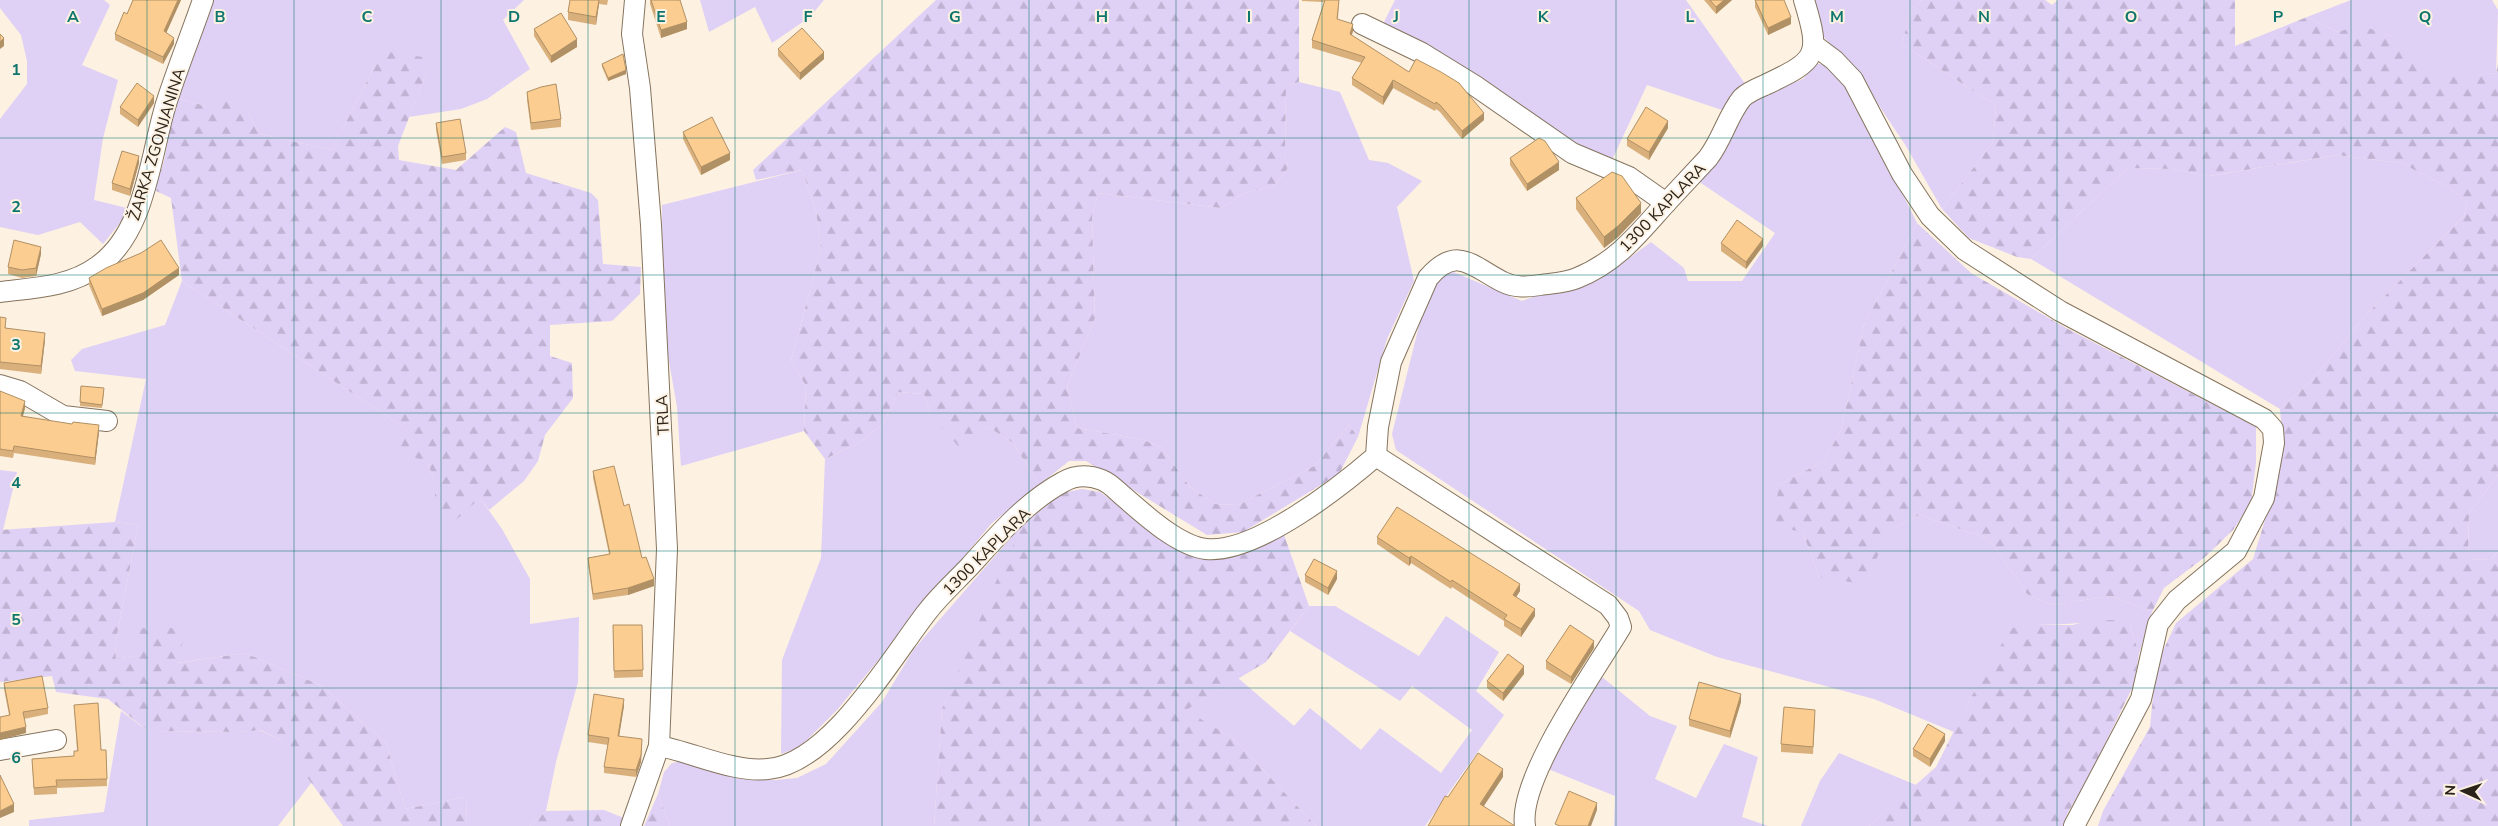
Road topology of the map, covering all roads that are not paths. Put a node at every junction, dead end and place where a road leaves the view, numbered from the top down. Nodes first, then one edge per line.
1 (203, 0) edge
2 (634, 0) edge
3 (1804, 0) edge
4 (1362, 24) dead end
5 (1814, 45) junction
6 (1666, 203) junction
7 (0, 292) edge
8 (0, 385) edge
9 (107, 421) dead end
10 (1376, 456) junction
11 (56, 740) dead end
12 (658, 746) junction
13 (0, 750) edge
14 (631, 826) edge
15 (1525, 826) edge
16 (2074, 826) edge

1 - 7 street, ŽARKA ZGONJANINA
2 - 12 street, TRLA
3 - 5 street
4 - 6 street
5 - 6 street, 1300 KAPLARA
5 - 16 street
6 - 10 street, 1300 KAPLARA
8 - 9 street
10 - 12 street, 1300 KAPLARA
10 - 15 street
11 - 13 street
12 - 14 street, TRLA

